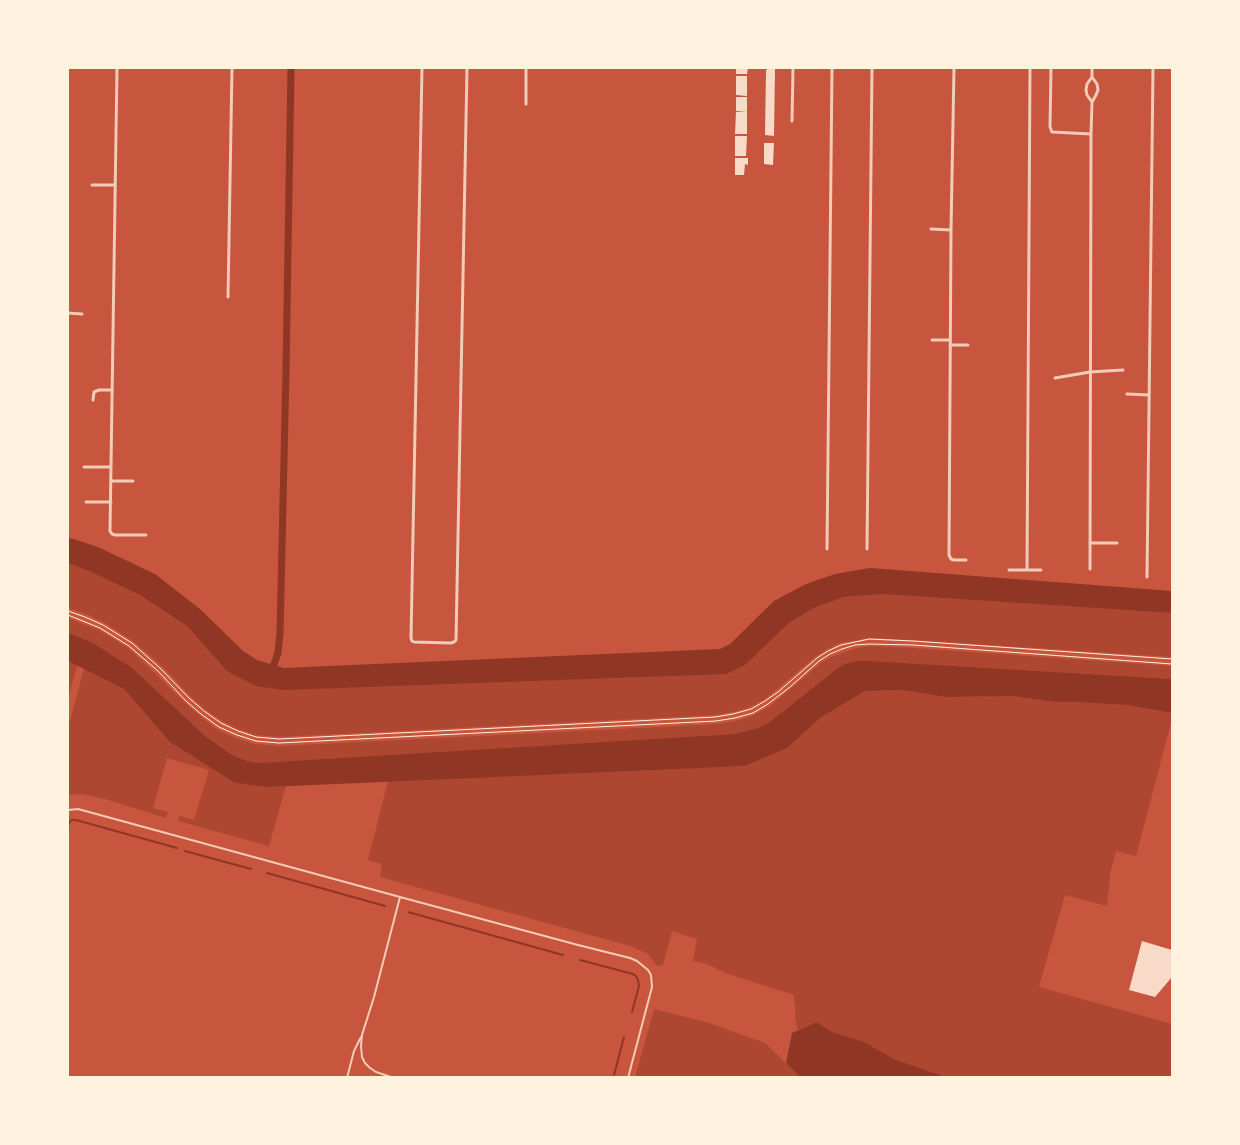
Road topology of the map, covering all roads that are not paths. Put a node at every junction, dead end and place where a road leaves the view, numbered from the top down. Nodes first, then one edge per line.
1 (117, 68) edge
2 (232, 68) edge
3 (422, 68) edge
4 (466, 68) edge
5 (526, 68) edge
6 (793, 68) edge
7 (832, 68) edge
8 (872, 68) edge
9 (954, 68) edge
10 (1030, 68) edge
11 (1051, 68) edge
12 (1092, 68) edge
13 (1153, 68) edge
14 (1092, 77) junction
15 (1092, 102) junction
16 (526, 104) dead end
17 (792, 121) dead end
18 (1091, 134) junction
19 (92, 185) dead end
20 (115, 186) junction
21 (931, 229) dead end
22 (951, 230) junction
23 (228, 297) dead end
24 (68, 314) edge
25 (82, 314) dead end
26 (932, 340) dead end
27 (950, 342) junction
28 (968, 345) dead end
29 (1123, 370) dead end
30 (1090, 372) junction
31 (1054, 378) dead end
32 (112, 390) junction
33 (1127, 394) dead end
34 (1149, 395) junction
35 (92, 400) dead end
36 (84, 467) dead end
37 (111, 467) junction
38 (111, 480) junction
39 (133, 481) dead end
40 (86, 502) dead end
41 (111, 502) junction
42 (146, 535) dead end
43 (1090, 543) junction
44 (1117, 543) dead end
45 (826, 549) dead end
46 (866, 549) dead end
47 (966, 560) dead end
48 (1009, 570) dead end
49 (1027, 570) junction
50 (1041, 570) dead end
51 (1090, 570) dead end
52 (1147, 577) dead end
53 (68, 810) edge
54 (400, 898) junction
55 (362, 1035) junction
56 (347, 1078) edge
57 (394, 1078) edge
58 (628, 1078) edge

1 - 20 street
2 - 23 street
3 - 4 street
5 - 16 street
6 - 17 street
7 - 45 street
8 - 46 street
9 - 22 street
10 - 49 street
11 - 18 street
12 - 14 street
13 - 34 street
14 - 15 street
14 - 15 street
15 - 18 street
18 - 30 street
19 - 20 street
20 - 32 street
21 - 22 street
22 - 27 street
24 - 25 street
26 - 27 street
27 - 28 street
27 - 47 street
29 - 30 street
30 - 31 street
30 - 43 street
32 - 35 street
32 - 37 street
33 - 34 street
34 - 52 street
36 - 37 street
37 - 38 street
38 - 39 street
38 - 41 street
40 - 41 street
41 - 42 street
43 - 44 street
43 - 51 street
48 - 49 street
49 - 50 street
53 - 54 lane
54 - 55 lane
54 - 58 lane
55 - 56 lane
55 - 57 lane

